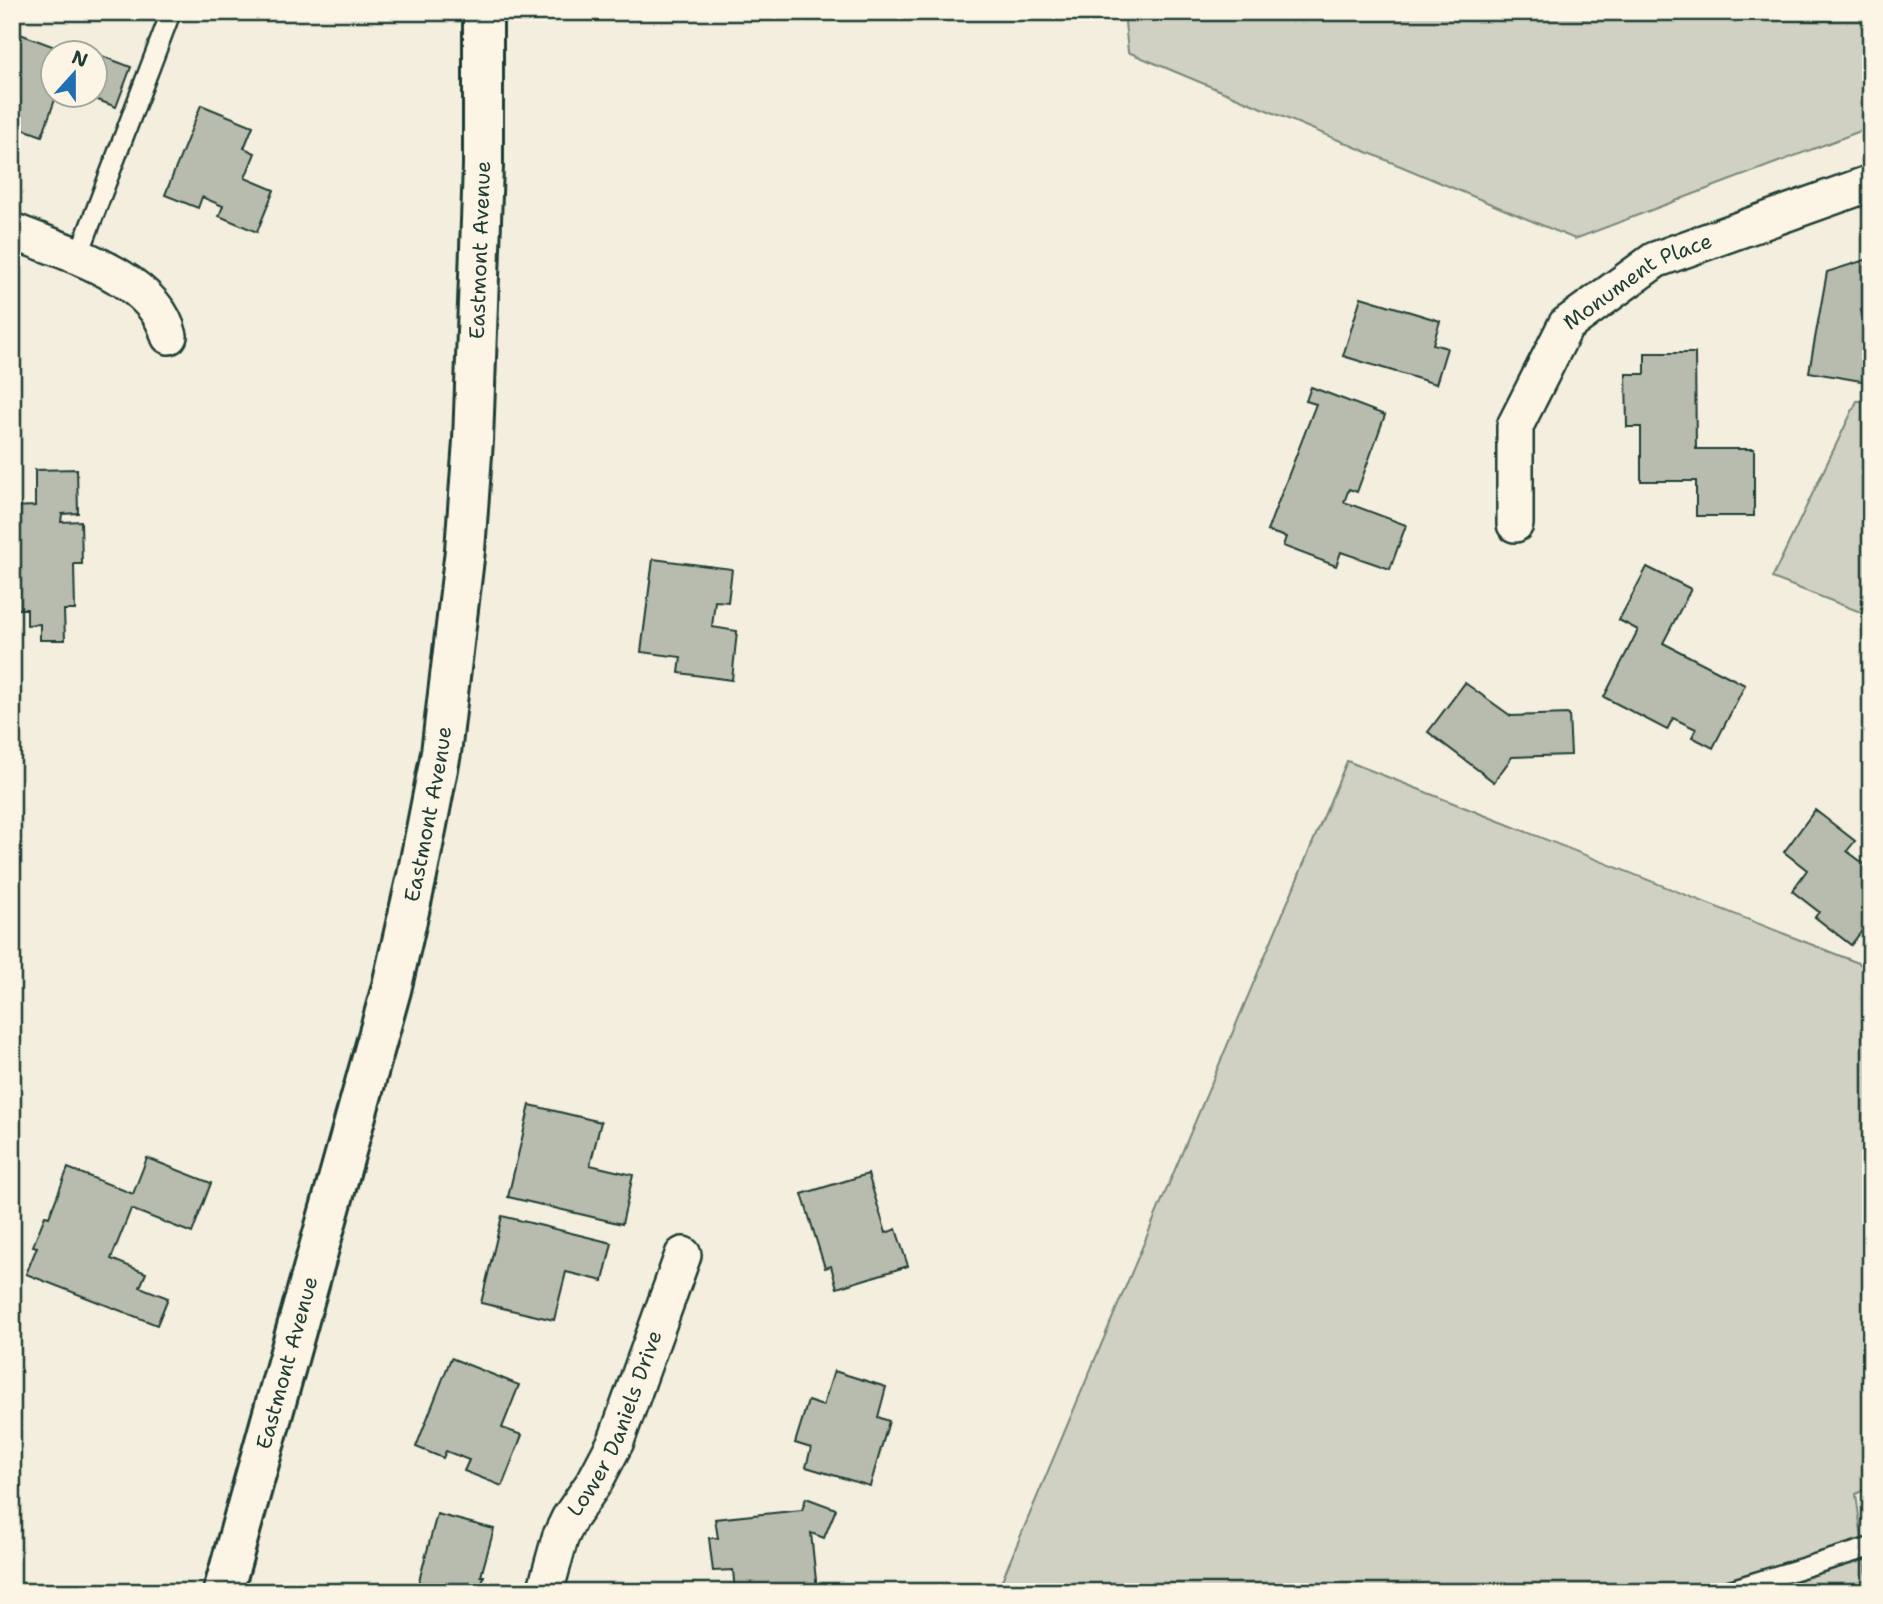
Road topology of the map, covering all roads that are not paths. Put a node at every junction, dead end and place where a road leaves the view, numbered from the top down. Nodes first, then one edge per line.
1 (171, 12) edge
2 (483, 12) edge
3 (1871, 183) edge
4 (12, 231) edge
5 (78, 257) junction
6 (169, 336) dead end
7 (1515, 524) dead end
8 (683, 1255) dead end
9 (1871, 1547) edge
10 (223, 1592) edge
11 (545, 1592) edge
12 (1723, 1592) edge

1 - 5 lane
2 - 10 main road, Eastmont Avenue
3 - 7 street, Monument Place
4 - 5 street
5 - 6 street
8 - 11 street, Lower Daniels Drive
9 - 12 lane

